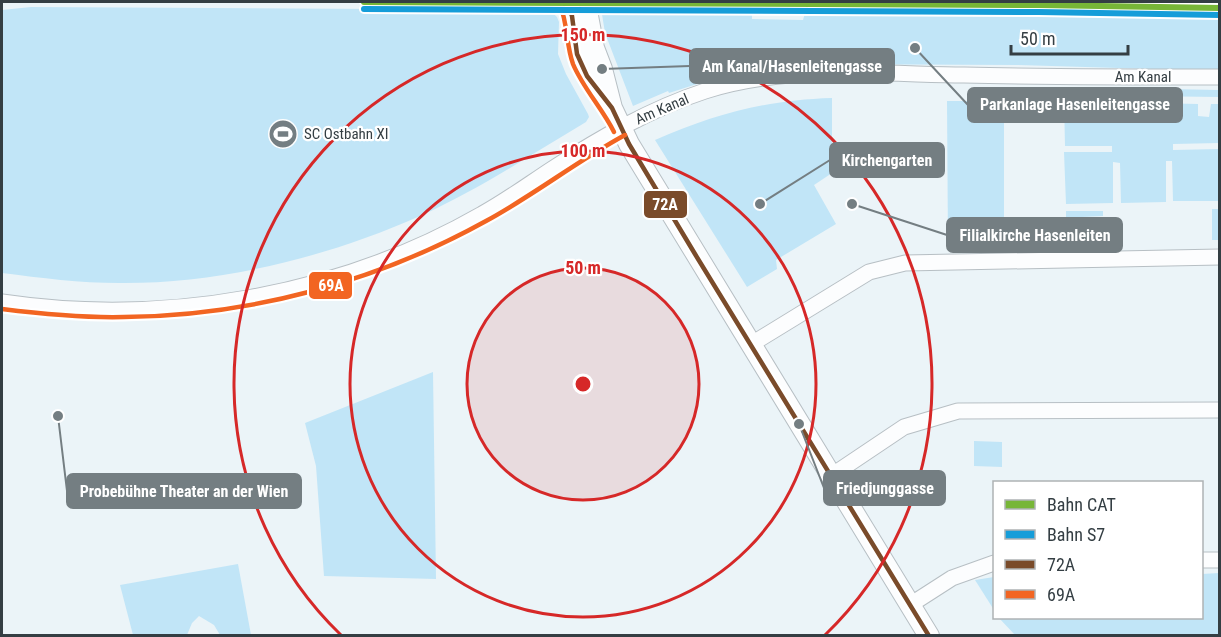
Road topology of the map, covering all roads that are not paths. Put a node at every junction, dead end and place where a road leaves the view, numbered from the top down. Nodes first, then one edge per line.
1 (567, 2) edge
2 (589, 2) edge
3 (1220, 77) edge
4 (612, 108) junction
5 (621, 128) junction
6 (1220, 257) edge
7 (2, 302) edge
8 (750, 345) junction
9 (1220, 410) edge
10 (831, 476) junction
11 (1203, 560) edge
12 (1220, 560) edge
13 (993, 563) edge
14 (910, 605) junction
15 (929, 636) edge

1 - 4 street
2 - 4 street
3 - 5 street, Am Kanal
4 - 5 street
5 - 7 street, Am Kanal
5 - 8 street
6 - 8 street
8 - 10 street
9 - 10 street
10 - 14 street
11 - 12 street
13 - 14 street
14 - 15 street

